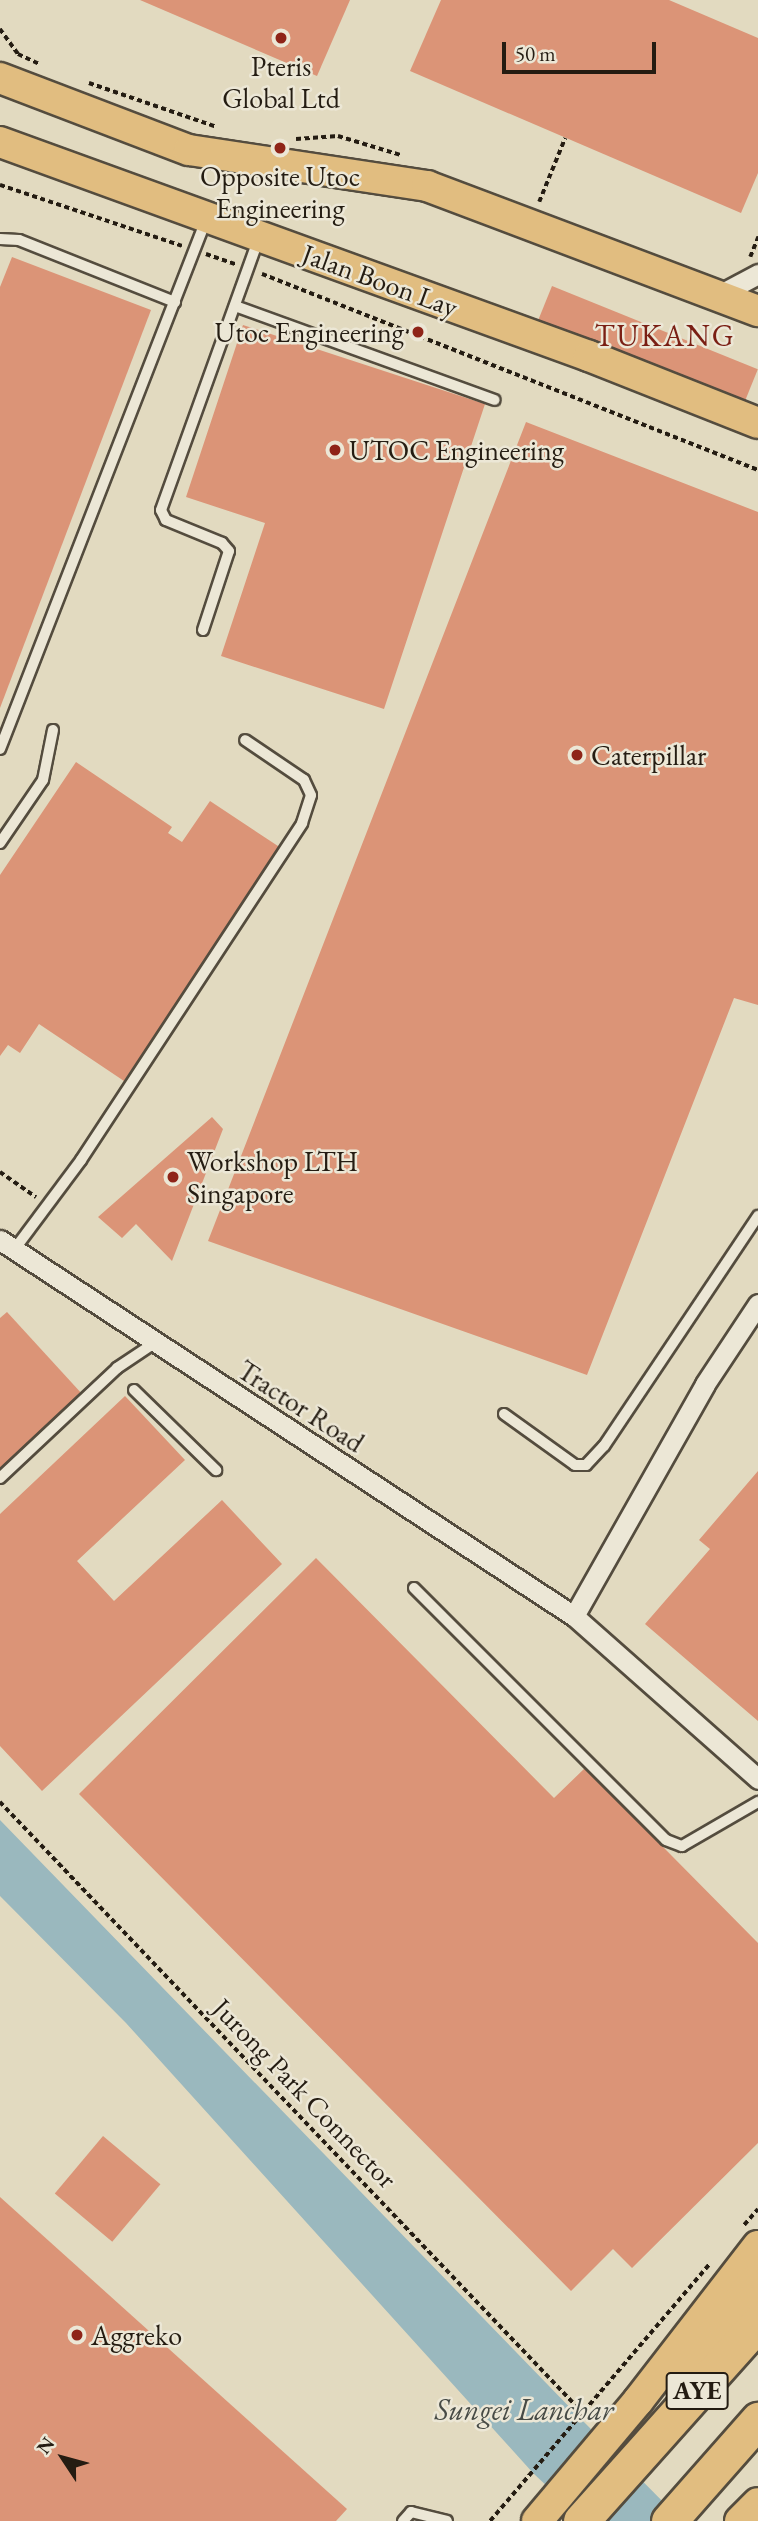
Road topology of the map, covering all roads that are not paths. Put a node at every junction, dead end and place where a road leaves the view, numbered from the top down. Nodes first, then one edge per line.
1 (0, 57) edge
2 (0, 78) edge
3 (77, 106) junction
4 (0, 142) edge
5 (208, 217) junction
6 (260, 236) junction
7 (0, 239) edge
8 (751, 271) edge
9 (718, 296) junction
10 (174, 302) junction
11 (234, 306) junction
12 (758, 311) edge
13 (494, 400) dead end
14 (758, 423) edge
15 (203, 630) dead end
16 (53, 730) dead end
17 (245, 740) dead end
18 (0, 749) edge
19 (0, 843) edge
20 (758, 1216) edge
21 (7, 1245) edge
22 (758, 1304) edge
23 (153, 1344) junction
24 (134, 1390) dead end
25 (504, 1414) dead end
26 (216, 1470) dead end
27 (0, 1478) edge
28 (414, 1588) dead end
29 (574, 1616) junction
30 (758, 1779) edge
31 (758, 1802) edge
32 (749, 2238) edge
33 (758, 2279) edge
34 (758, 2323) edge
35 (758, 2420) edge
36 (758, 2446) edge
37 (635, 2458) junction
38 (702, 2484) junction
39 (758, 2502) edge
40 (403, 2521) edge
41 (447, 2521) edge
42 (537, 2521) edge
43 (581, 2521) edge
44 (669, 2521) edge
45 (740, 2521) edge

1 - 3 main road
2 - 3 main road
3 - 9 main road
4 - 5 main road, Jalan Boon Lay
5 - 6 main road, Jalan Boon Lay
5 - 10 lane
6 - 11 lane
6 - 14 main road, Jalan Boon Lay
7 - 10 lane
8 - 9 street
9 - 12 main road
10 - 18 lane
11 - 13 lane
11 - 15 lane
16 - 19 lane
17 - 21 lane
20 - 25 lane
21 - 23 street, Tractor Road
22 - 29 street
23 - 27 lane
23 - 29 street, Tractor Road
24 - 26 lane
28 - 31 lane
29 - 30 street, Tractor Road
32 - 42 main road
33 - 37 highway
34 - 37 highway, AYE
35 - 38 highway, AYE
36 - 38 highway
37 - 43 highway, AYE
38 - 44 highway, AYE
39 - 45 main road
40 - 41 lane

